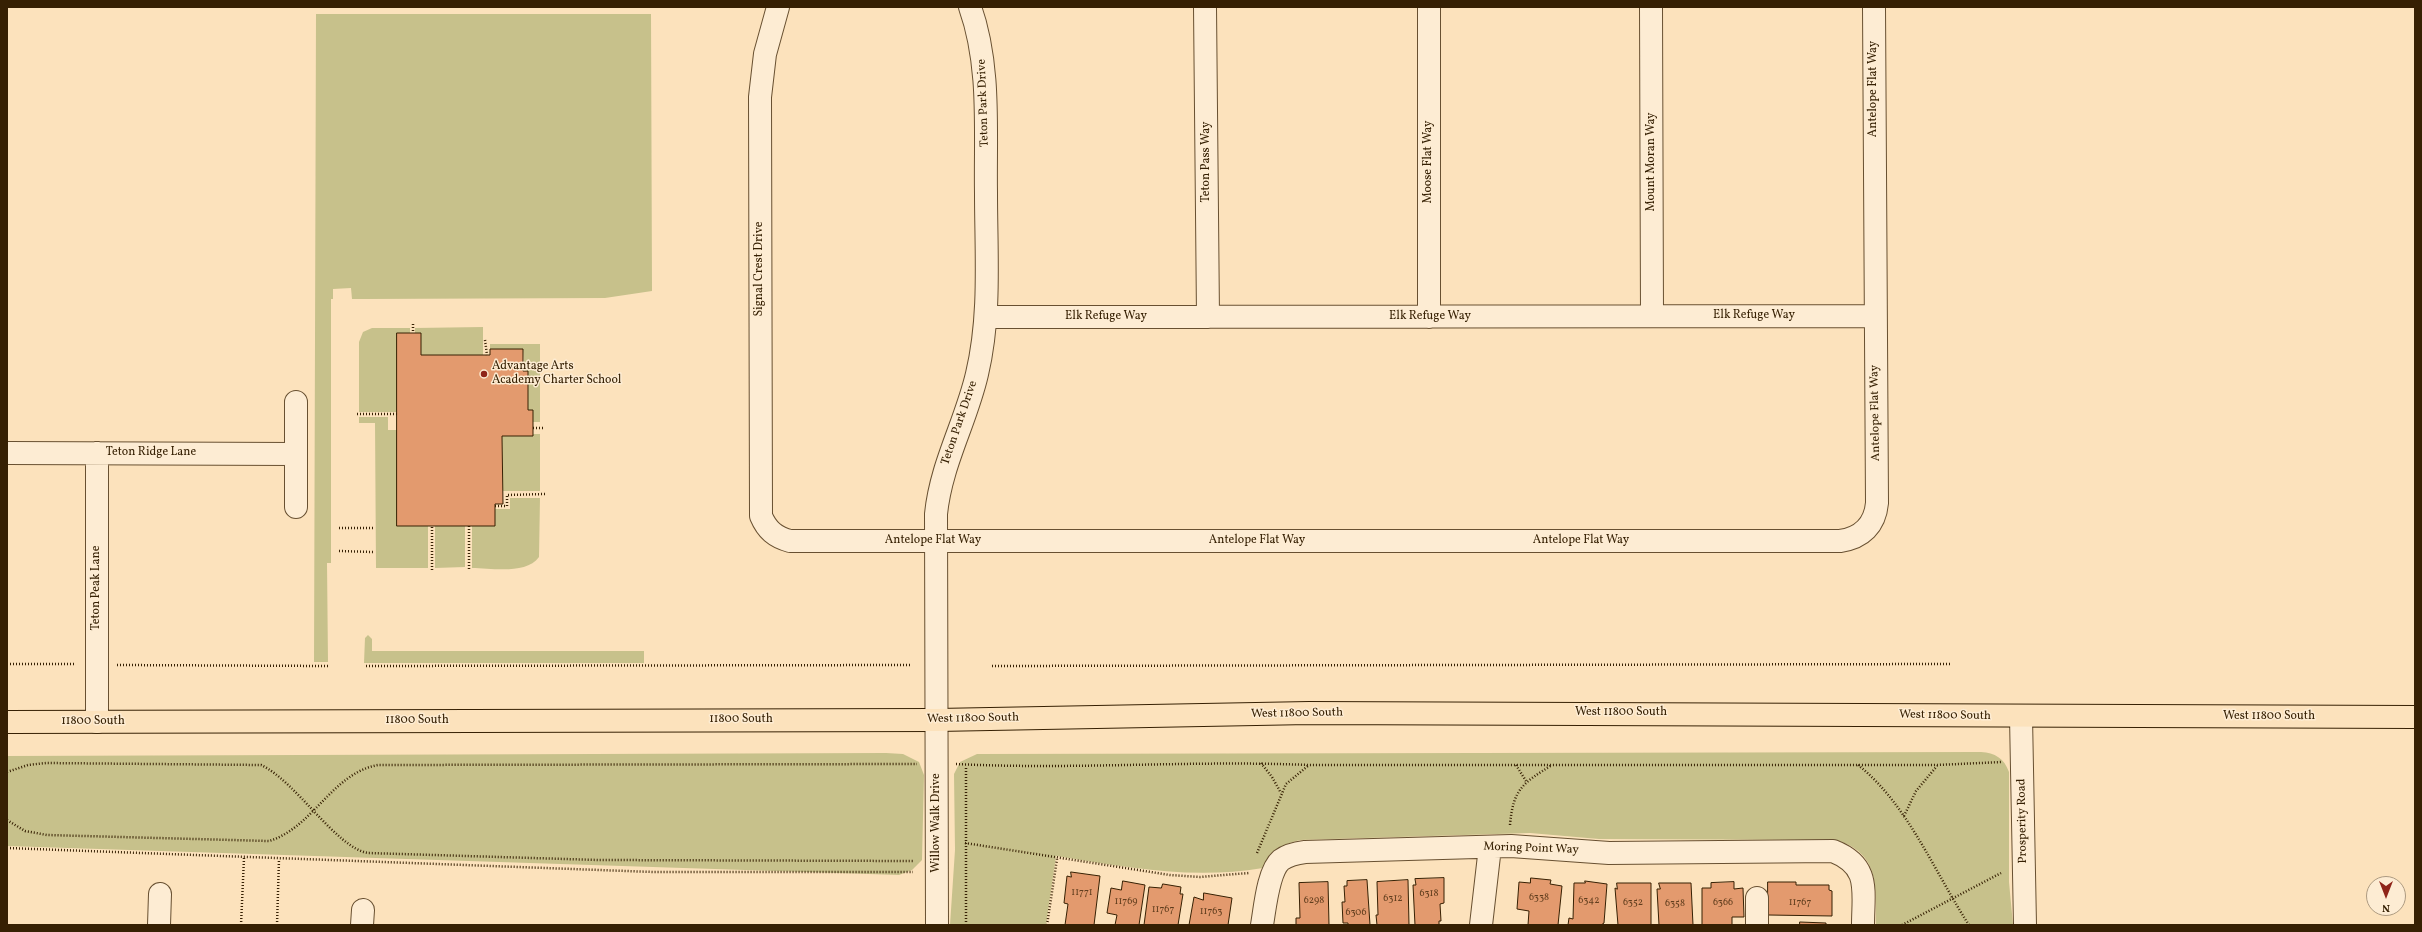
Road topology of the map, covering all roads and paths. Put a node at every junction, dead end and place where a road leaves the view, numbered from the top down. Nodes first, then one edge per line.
1 (778, 7) edge
2 (970, 7) edge
3 (1205, 7) edge
4 (1429, 7) edge
5 (1652, 7) edge
6 (1874, 7) edge
7 (1652, 316) junction
8 (1874, 316) junction
9 (986, 317) junction
10 (1208, 317) junction
11 (1429, 317) junction
12 (413, 324) dead end
13 (413, 333) dead end
14 (485, 340) dead end
15 (486, 354) dead end
16 (296, 402) dead end
17 (357, 414) dead end
18 (396, 414) dead end
19 (534, 428) dead end
20 (544, 428) dead end
21 (7, 453) edge
22 (97, 453) junction
23 (296, 454) junction
24 (545, 494) dead end
25 (495, 506) dead end
26 (296, 507) dead end
27 (432, 526) dead end
28 (469, 526) dead end
29 (339, 528) dead end
30 (373, 528) dead end
31 (769, 531) joint
32 (936, 541) junction
33 (339, 551) dead end
34 (373, 552) dead end
35 (432, 570) dead end
36 (469, 570) dead end
37 (7, 664) edge
38 (77, 664) dead end
39 (1951, 664) dead end
40 (117, 665) dead end
41 (912, 665) dead end
42 (329, 666) dead end
43 (366, 666) dead end
44 (992, 666) dead end
45 (2021, 717) junction
46 (2415, 717) edge
47 (827, 720) joint
48 (937, 720) junction
49 (7, 722) edge
50 (97, 722) junction
51 (2004, 761) dead end
52 (1262, 763) junction
53 (958, 764) dead end
54 (913, 765) dead end
55 (966, 765) junction
56 (1309, 765) junction
57 (1516, 765) junction
58 (1553, 765) junction
59 (1857, 765) junction
60 (1937, 765) junction
61 (7, 772) edge
62 (1526, 782) junction
63 (1281, 793) junction
64 (314, 810) junction
65 (1903, 817) junction
66 (7, 820) edge
67 (1510, 825) dead end
68 (965, 843) junction
69 (1490, 847) junction
70 (7, 848) edge
71 (1257, 853) dead end
72 (244, 858) junction
73 (279, 859) junction
74 (1057, 859) junction
75 (913, 861) dead end
76 (913, 872) dead end
77 (2001, 873) dead end
78 (1249, 874) dead end
79 (160, 894) dead end
80 (1757, 898) dead end
81 (1952, 899) junction
82 (159, 925) edge
83 (241, 925) edge
84 (277, 925) edge
85 (937, 925) edge
86 (966, 925) edge
87 (1048, 925) edge
88 (1262, 925) edge
89 (1481, 925) edge
90 (1757, 925) edge
91 (1863, 925) edge
92 (1902, 925) edge
93 (1969, 925) edge
94 (2026, 925) edge

1 - 31 street, Signal Crest Drive
2 - 9 street, Teton Park Drive
3 - 10 street, Teton Pass Way
4 - 11 street, Moose Flat Way
5 - 7 street, Mount Moran Way
6 - 8 street, Antelope Flat Way
7 - 8 street, Elk Refuge Way
7 - 11 street, Elk Refuge Way
8 - 32 street, Antelope Flat Way
9 - 10 street, Elk Refuge Way
9 - 32 street, Teton Park Drive
10 - 11 street, Elk Refuge Way
12 - 13 path
14 - 15 path
16 - 23 street
17 - 18 path
19 - 20 path
21 - 22 street, Teton Ridge Lane
22 - 23 street, Teton Ridge Lane
22 - 50 street, Teton Peak Lane
23 - 26 street
24 - 25 path
27 - 35 path
28 - 36 path
29 - 30 path
31 - 32 street, Antelope Flat Way
32 - 48 street, Teton Park Drive
33 - 34 path
37 - 38 path
39 - 44 path
40 - 42 path
41 - 43 path
45 - 46 main road, West 11800 South
45 - 48 main road, West 11800 South
45 - 94 street, Prosperity Road
47 - 48 main road, West 11800 South
47 - 50 main road, 11800 South
48 - 85 street, Willow Walk Drive
49 - 50 main road, 11800 South
51 - 60 path
52 - 55 path
52 - 56 path
52 - 63 path
53 - 55 path
54 - 64 path
55 - 68 path
56 - 57 path
56 - 63 path
57 - 58 path
57 - 62 path
58 - 59 path
58 - 62 path
59 - 60 path
59 - 65 path
60 - 65 path
61 - 64 path
62 - 67 path
63 - 71 path
64 - 66 path
64 - 75 path
65 - 81 path
68 - 74 path
68 - 86 path
69 - 88 street, Moring Point Way
69 - 89 street
69 - 91 street, Moring Point Way
70 - 72 path
72 - 73 path
72 - 83 path
73 - 76 path
73 - 84 path
74 - 78 path
74 - 87 path
77 - 81 path
79 - 82 street
80 - 90 street
81 - 92 path
81 - 93 path

